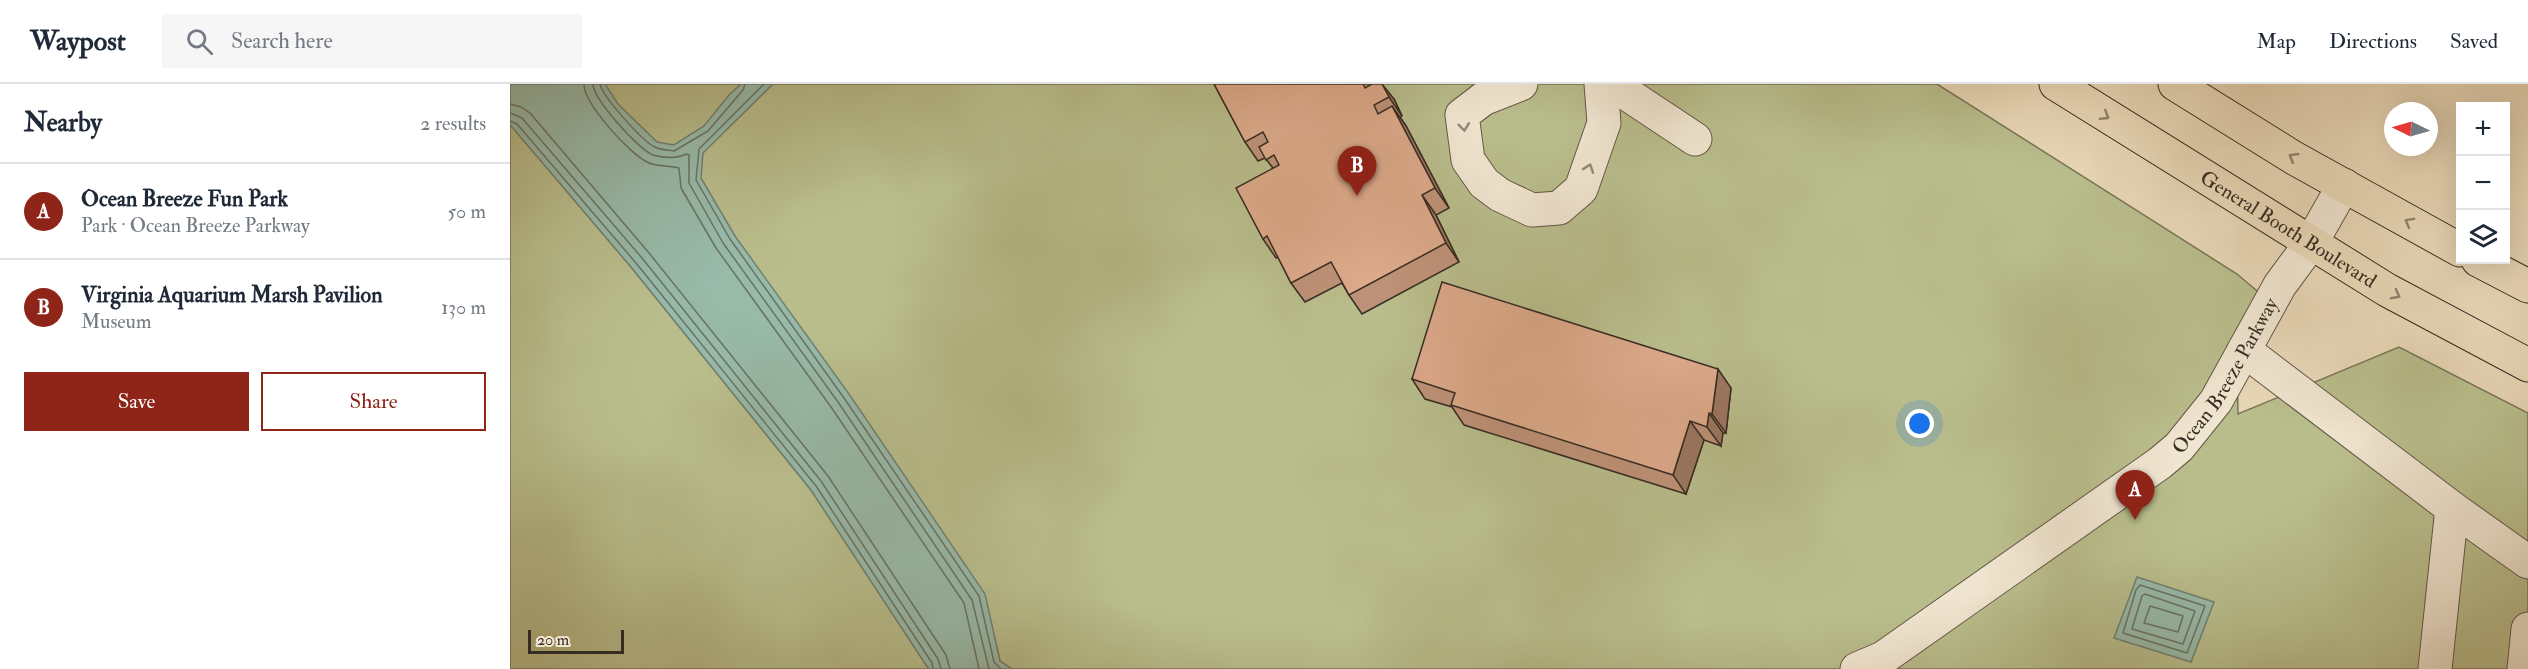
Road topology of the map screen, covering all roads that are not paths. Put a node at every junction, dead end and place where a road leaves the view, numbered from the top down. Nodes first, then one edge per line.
1 (1521, 84) edge
2 (1602, 84) edge
3 (1612, 84) edge
4 (2056, 84) edge
5 (2175, 84) edge
6 (1695, 139) dead end
7 (2344, 185) junction
8 (2311, 243) junction
9 (2456, 248) edge
10 (2486, 264) edge
11 (2528, 286) edge
12 (2244, 350) junction
13 (2528, 365) edge
14 (2452, 508) junction
15 (2528, 562) edge
16 (2528, 629) edge
17 (1857, 669) edge
18 (2435, 669) edge
19 (2524, 669) edge

1 -> 2 street
3 - 6 street
4 -> 8 highway, General Booth Boulevard
7 -> 5 highway
7 - 8 street, Ocean Breeze Parkway
9 -> 7 highway
8 - 12 street, Ocean Breeze Parkway
8 -> 13 highway, General Booth Boulevard
10 - 11 highway
12 - 14 street
12 - 17 street, Ocean Breeze Parkway
14 - 15 street
14 - 18 street
16 - 19 street

